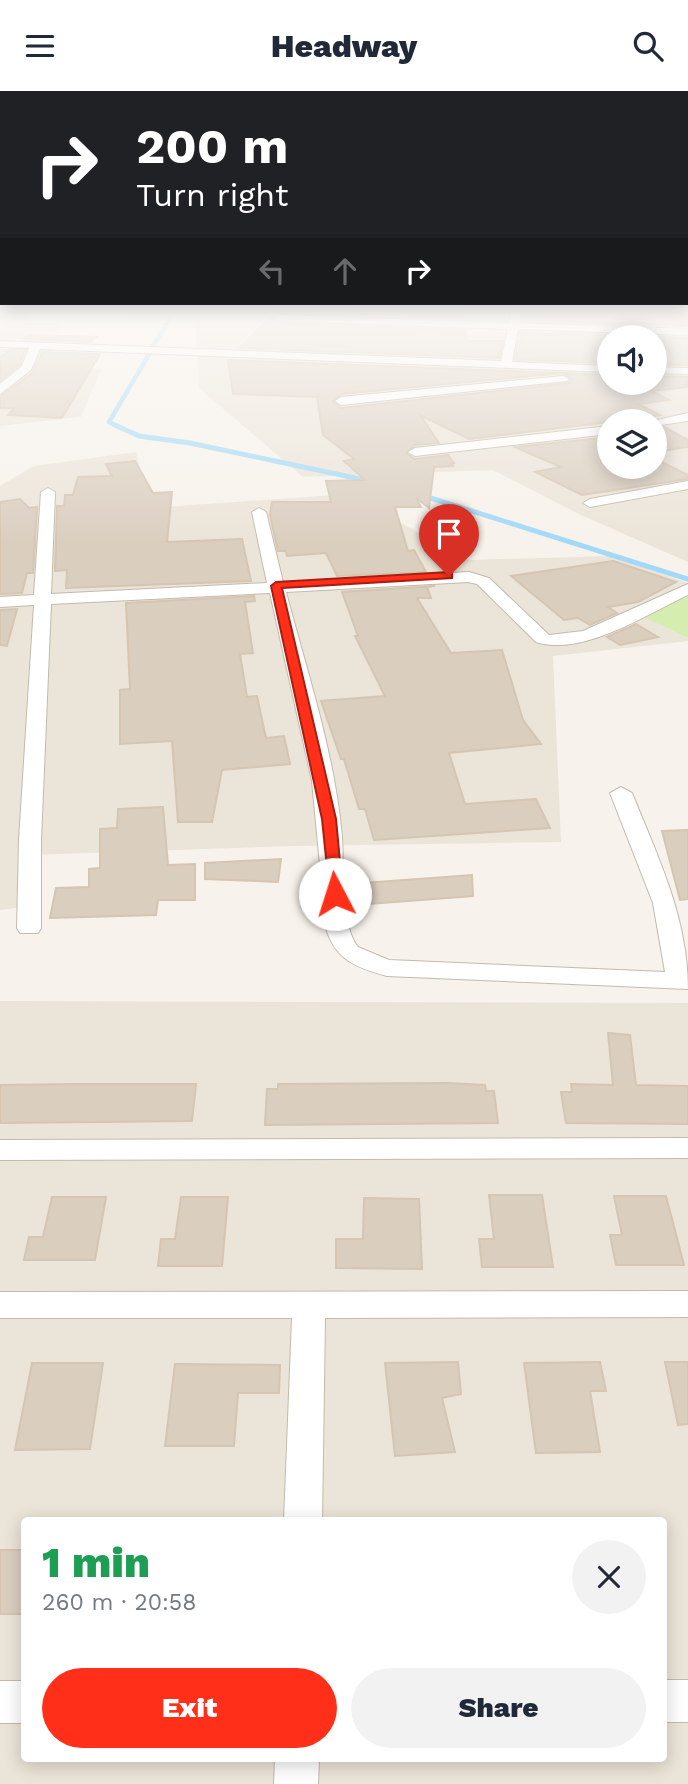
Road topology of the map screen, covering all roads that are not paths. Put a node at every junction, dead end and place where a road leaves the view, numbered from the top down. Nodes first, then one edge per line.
1 (500, 385) edge
2 (341, 401) dead end
3 (688, 417) edge
4 (667, 420) edge
5 (597, 431) edge
6 (415, 452) dead end
7 (688, 485) edge
8 (48, 492) dead end
9 (590, 503) dead end
10 (259, 512) dead end
11 (276, 586) junction
12 (688, 589) edge
13 (44, 599) junction
14 (0, 601) edge
15 (621, 793) dead end
16 (29, 929) dead end
17 (684, 981) edge
18 (688, 1148) edge
19 (0, 1150) edge
20 (309, 1304) junction
21 (688, 1304) edge
22 (0, 1305) edge
23 (303, 1517) edge
24 (667, 1701) edge
25 (688, 1701) edge
26 (0, 1702) edge
27 (21, 1702) edge
28 (297, 1762) edge
29 (296, 1784) edge

1 - 2 street
3 - 4 street
5 - 6 street
7 - 9 street
8 - 13 street
10 - 11 street
11 - 12 street
11 - 13 street
11 - 17 street
13 - 14 street
13 - 16 street
15 - 17 street
18 - 19 street
20 - 21 street
20 - 22 street
20 - 23 street
24 - 25 street
26 - 27 street
28 - 29 street

